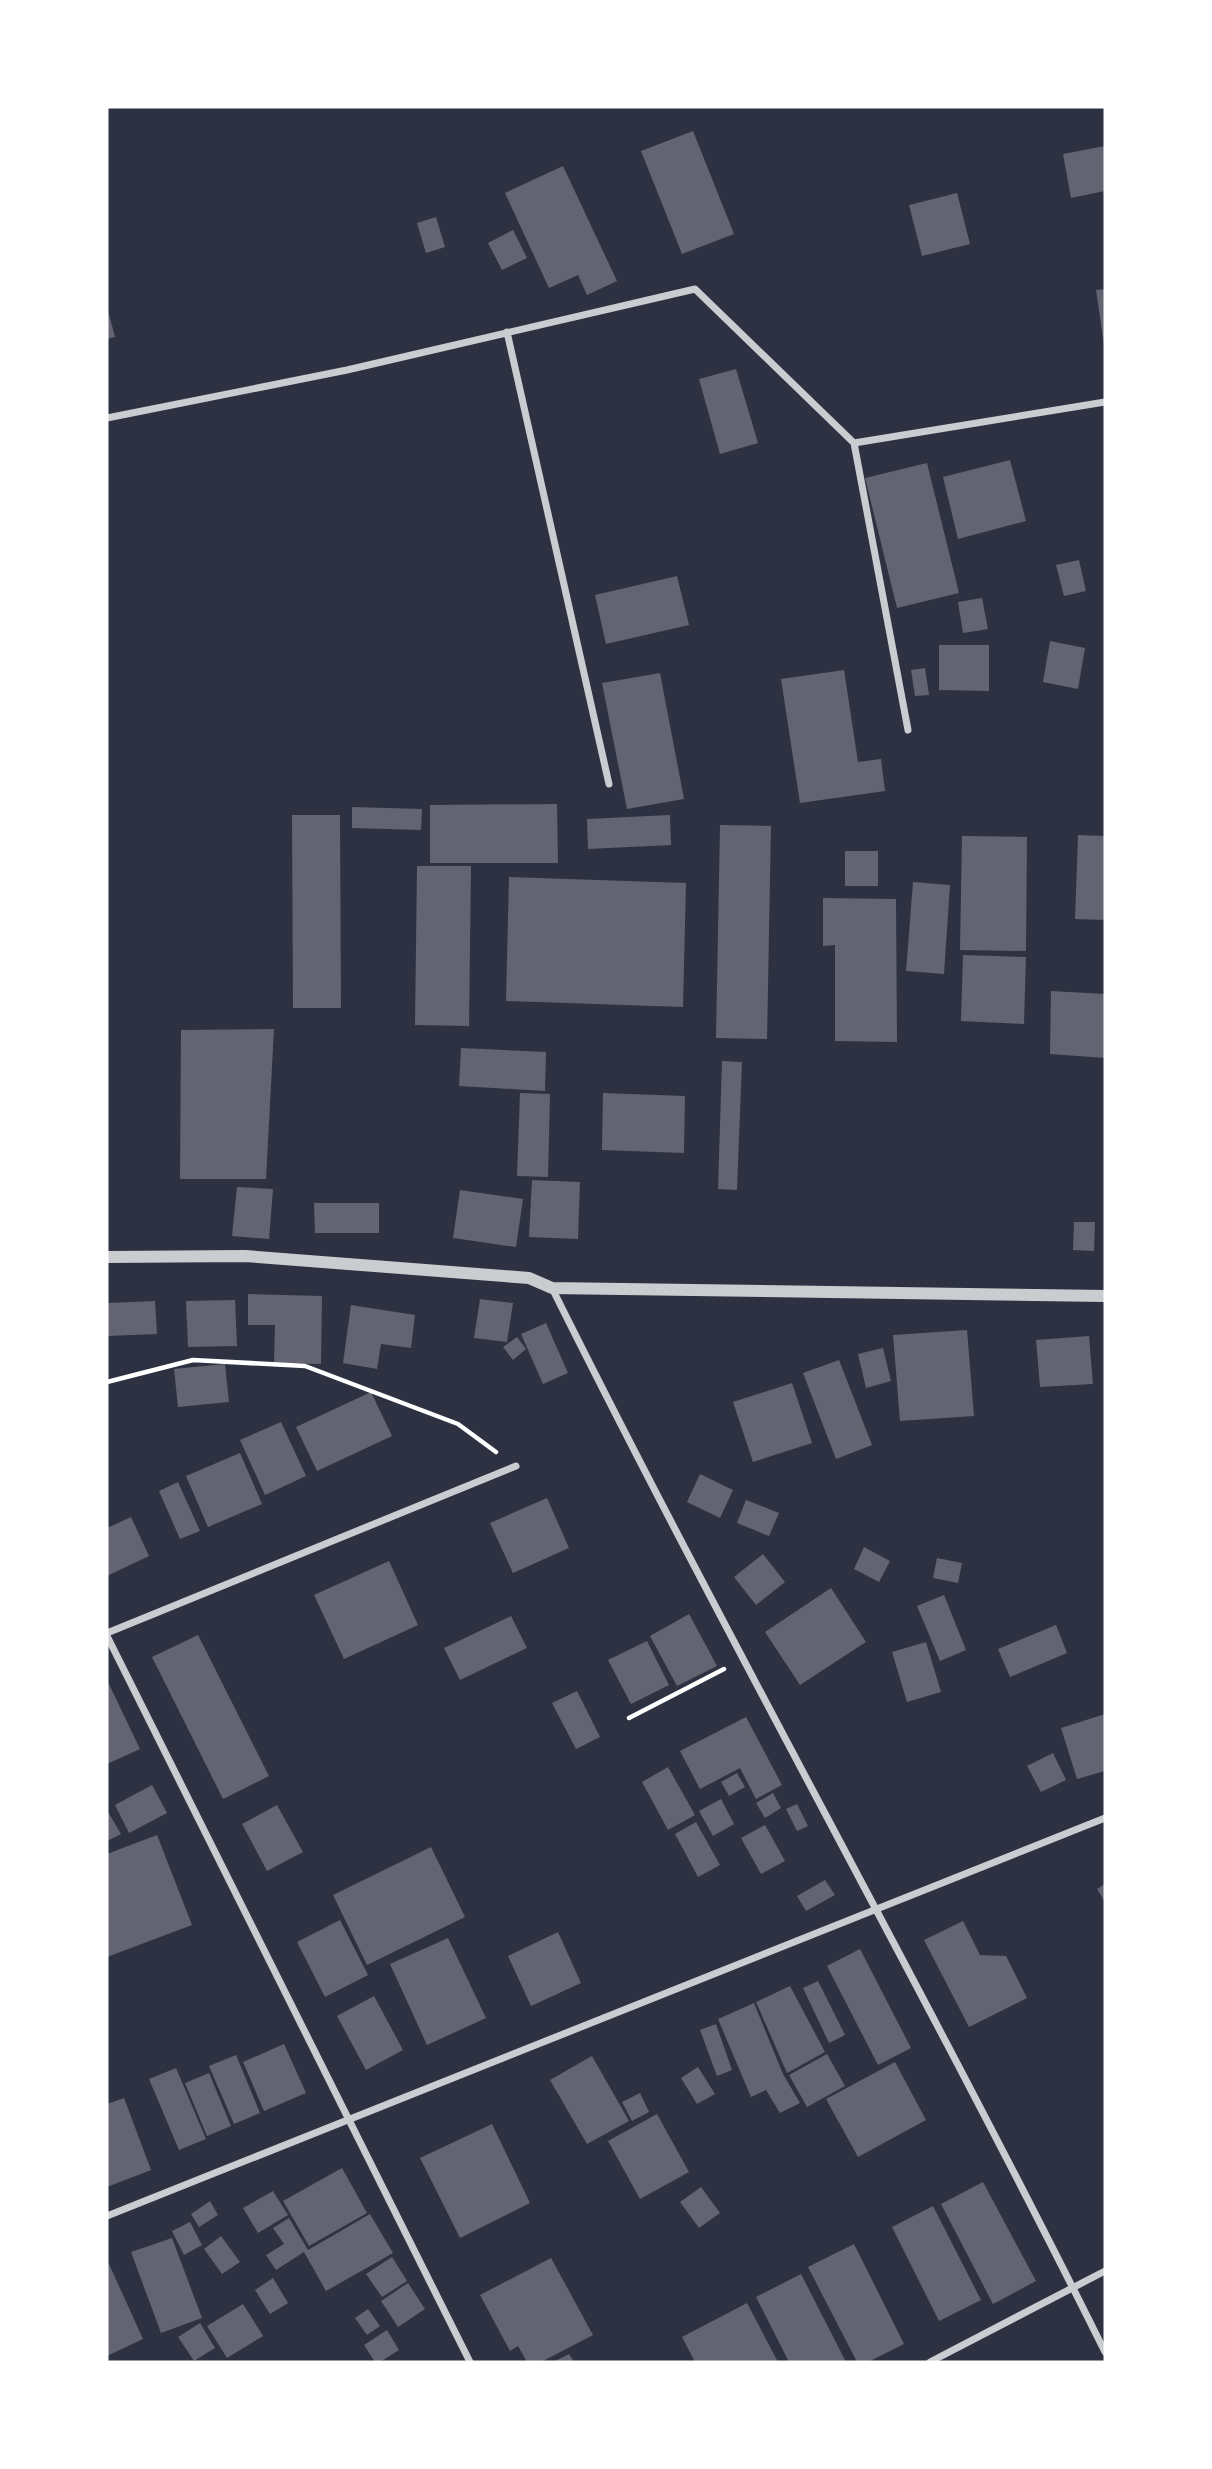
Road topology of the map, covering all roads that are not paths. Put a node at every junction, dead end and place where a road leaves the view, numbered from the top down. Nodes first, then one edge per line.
1 (507, 332) junction
2 (1105, 402) edge
3 (107, 418) edge
4 (854, 443) junction
5 (908, 730) dead end
6 (610, 784) dead end
7 (107, 1257) edge
8 (552, 1288) junction
9 (1105, 1296) edge
10 (516, 1466) road end
11 (107, 1635) edge
12 (1105, 1818) edge
13 (876, 1908) junction
14 (350, 2119) junction
15 (107, 2216) edge
16 (1105, 2271) edge
17 (1073, 2287) junction
18 (1105, 2352) edge
19 (470, 2362) edge
20 (930, 2362) edge

1 - 3 street
1 - 4 street
1 - 6 street
2 - 4 street
4 - 5 street
7 - 8 street
8 - 9 street
8 - 13 street
10 - 11 street
11 - 14 street
12 - 13 street
13 - 14 street
13 - 17 street
14 - 15 street
14 - 19 street
16 - 17 street
17 - 18 street
17 - 20 street

